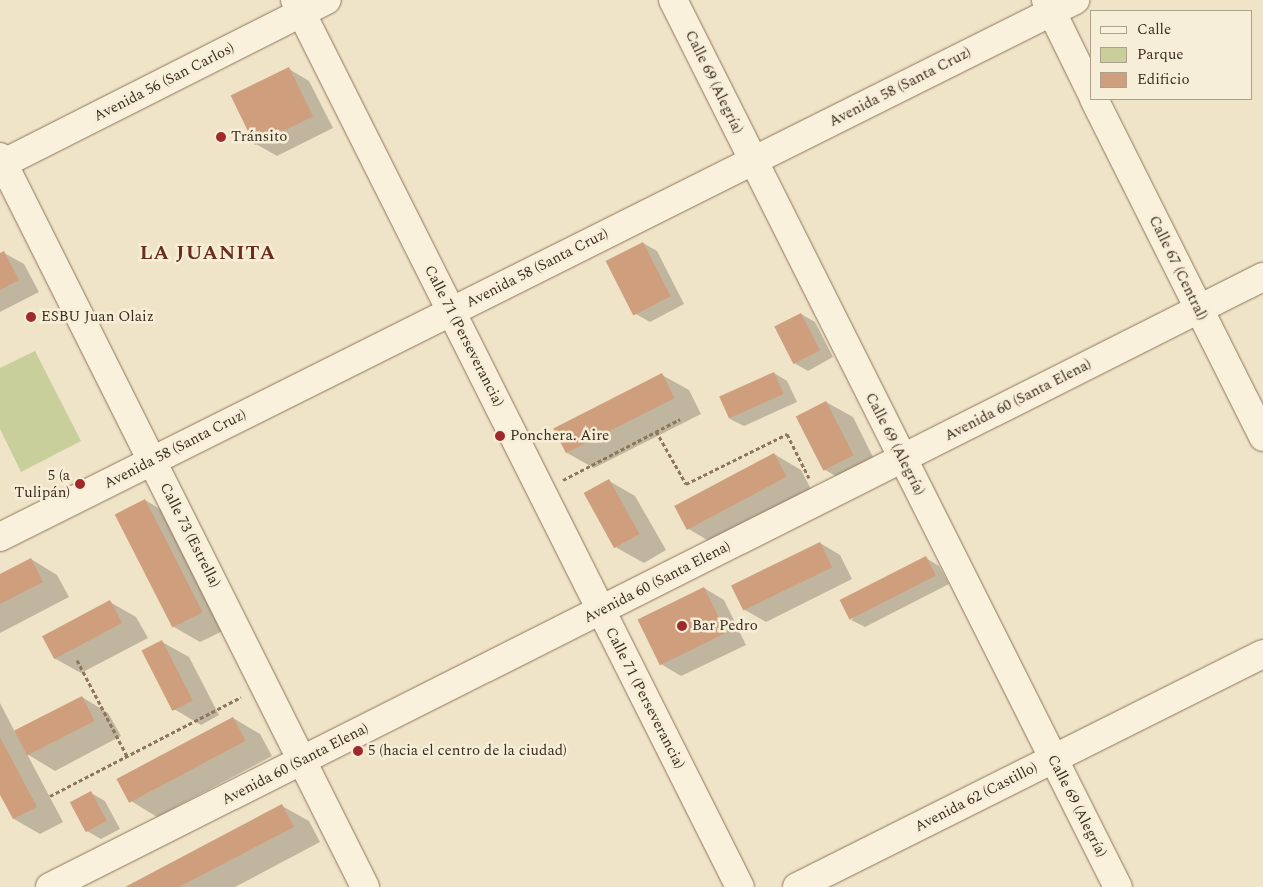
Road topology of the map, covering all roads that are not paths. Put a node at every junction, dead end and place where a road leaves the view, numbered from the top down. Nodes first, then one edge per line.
1 (328, 0) edge
2 (673, 0) edge
3 (1057, 4) edge
4 (298, 7) edge
5 (1090, 89) edge
6 (1094, 100) edge
7 (753, 161) junction
8 (1, 162) edge
9 (1263, 278) edge
10 (1198, 310) junction
11 (451, 311) junction
12 (1263, 437) edge
13 (902, 459) junction
14 (152, 461) junction
15 (0, 536) edge
16 (601, 610) junction
17 (1263, 654) edge
18 (1053, 759) junction
19 (302, 760) junction
20 (50, 887) edge
21 (365, 887) edge
22 (740, 887) edge
23 (797, 887) edge
24 (1118, 887) edge

1 - 4 street, Avenida 56 (San Carlos)
2 - 7 street, Calle 69 (Alegría)
3 - 5 street
3 - 7 street, Avenida 58 (Santa Cruz)
4 - 8 street, Avenida 56 (San Carlos)
4 - 11 street, Calle 71 (Perseverancia)
6 - 10 street, Calle 67 (Central)
7 - 11 street, Avenida 58 (Santa Cruz)
7 - 13 street, Calle 69 (Alegría)
8 - 14 street, Calle 73 (Estrella)
9 - 10 street, Avenida 60 (Santa Elena)
10 - 12 street, Calle 67 (Central)
10 - 13 street, Avenida 60 (Santa Elena)
11 - 14 street, Avenida 58 (Santa Cruz)
11 - 16 street, Calle 71 (Perseverancia)
13 - 16 street, Avenida 60 (Santa Elena)
13 - 18 street, Calle 69 (Alegría)
14 - 15 street, Avenida 58 (Santa Cruz)
14 - 19 street, Calle 73 (Estrella)
16 - 19 street, Avenida 60 (Santa Elena)
16 - 22 street, Calle 71 (Perseverancia)
17 - 18 street, Avenida 62 (Castillo)
18 - 23 street, Avenida 62 (Castillo)
18 - 24 street, Calle 69 (Alegría)
19 - 20 street, Avenida 60 (Santa Elena)
19 - 21 street, Calle 73 (Estrella)

